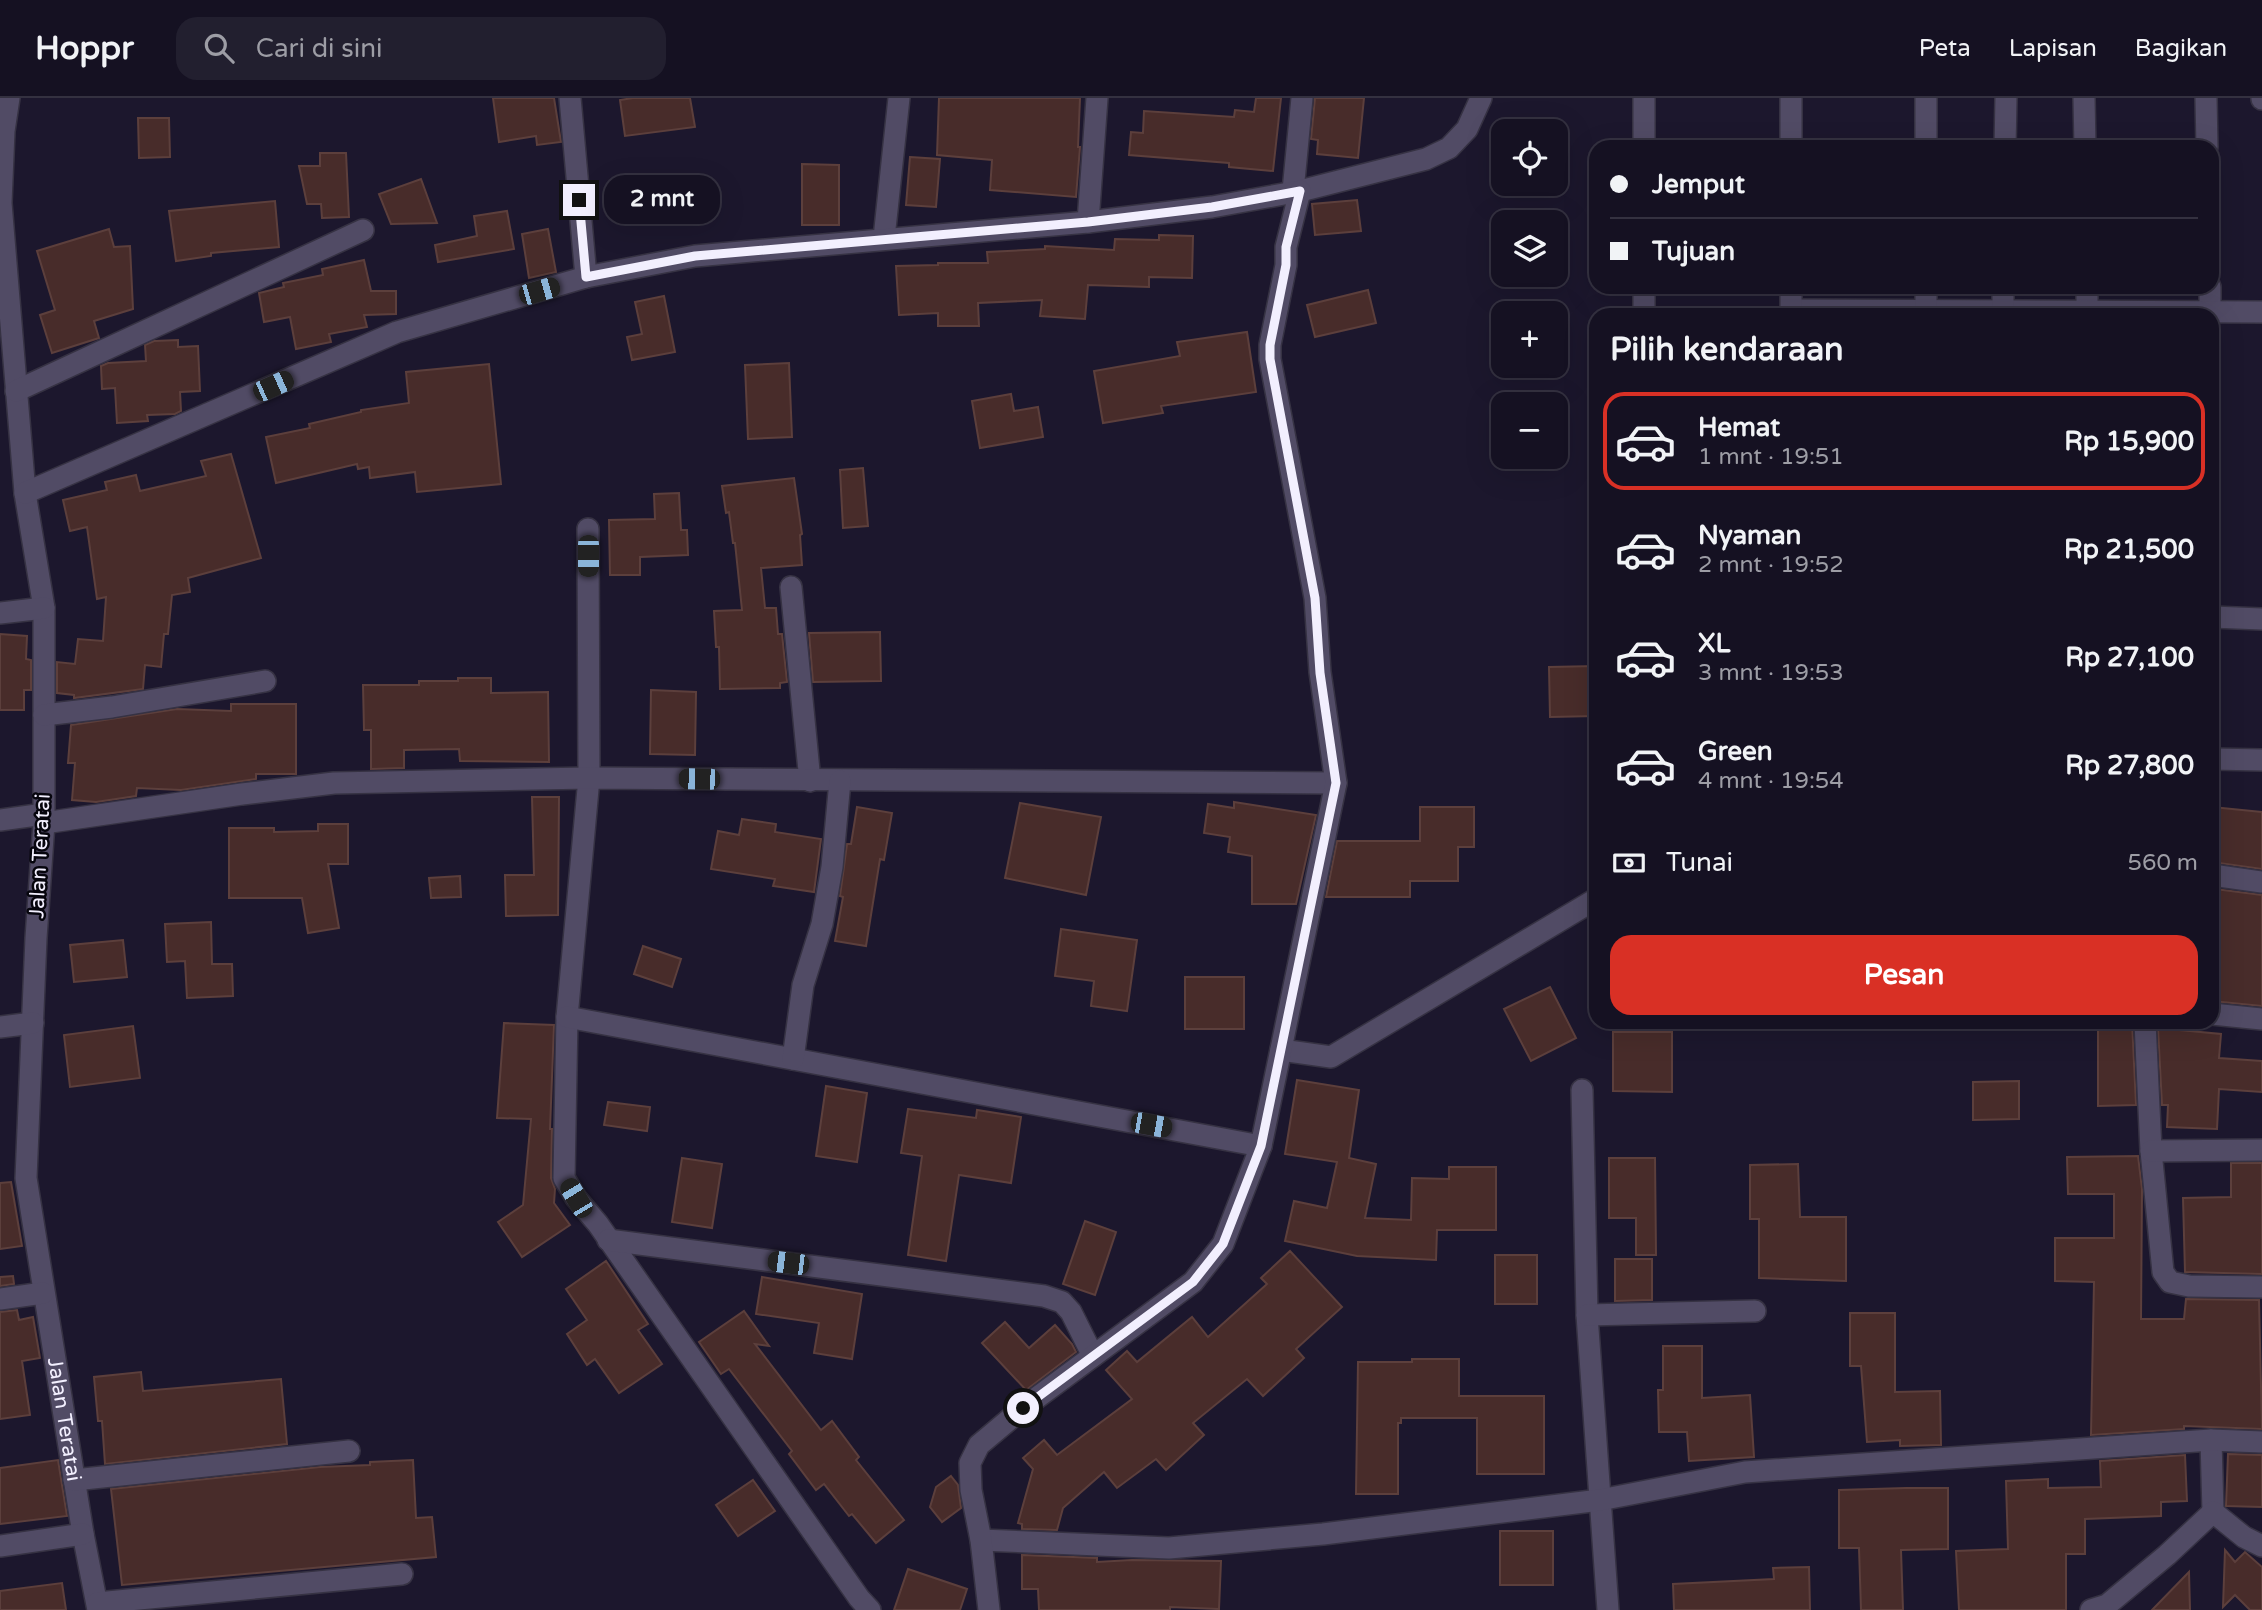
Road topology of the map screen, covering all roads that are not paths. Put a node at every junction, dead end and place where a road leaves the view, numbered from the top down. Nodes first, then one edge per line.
1 (9, 98) edge
2 (570, 98) edge
3 (899, 98) edge
4 (1097, 98) edge
5 (1302, 98) edge
6 (1480, 98) edge
7 (1644, 98) edge
8 (1791, 98) edge
9 (1927, 98) edge
10 (2006, 98) edge
11 (2084, 98) edge
12 (2206, 98) edge
13 (1644, 140) edge
14 (1791, 140) edge
15 (1926, 140) edge
16 (2005, 140) edge
17 (2085, 140) edge
18 (2207, 140) edge
19 (1296, 191) junction
20 (1088, 222) junction
21 (363, 230) dead end
22 (884, 238) junction
23 (586, 277) junction
24 (2219, 311) edge
25 (2262, 312) edge
26 (6, 347) edge
27 (16, 391) junction
28 (25, 493) junction
29 (588, 529) dead end
30 (792, 587) dead end
31 (44, 608) junction
32 (0, 613) edge
33 (2219, 617) edge
34 (2262, 619) edge
35 (265, 681) dead end
36 (44, 715) junction
37 (2219, 759) edge
38 (2262, 760) edge
39 (589, 778) junction
40 (810, 781) junction
41 (840, 781) junction
42 (1336, 783) junction
43 (44, 819) junction
44 (0, 820) edge
45 (2219, 876) edge
46 (2262, 882) edge
47 (1589, 903) edge
48 (2219, 1015) edge
49 (568, 1017) junction
50 (2262, 1019) edge
51 (33, 1023) junction
52 (0, 1027) edge
53 (2145, 1029) edge
54 (1281, 1050) junction
55 (793, 1059) junction
56 (1582, 1090) dead end
57 (1261, 1146) junction
58 (2262, 1150) edge
59 (2151, 1151) junction
60 (608, 1240) junction
61 (2262, 1287) edge
62 (43, 1293) junction
63 (0, 1299) edge
64 (1755, 1311) dead end
65 (1587, 1315) junction
66 (1093, 1356) junction
67 (2211, 1440) junction
68 (2262, 1442) edge
69 (349, 1451) dead end
70 (74, 1480) junction
71 (1601, 1500) junction
72 (2213, 1512) junction
73 (83, 1534) junction
74 (981, 1540) junction
75 (0, 1546) edge
76 (2262, 1546) edge
77 (402, 1574) dead end
78 (98, 1607) edge
79 (870, 1610) edge
80 (989, 1610) edge
81 (1608, 1610) edge
82 (2091, 1610) edge

1 - 26 street, Jalan Teratai
2 - 23 street
3 - 22 street
4 - 20 street
5 - 19 street
6 - 19 street
7 - 13 street
8 - 14 street
9 - 15 street
10 - 16 street
11 - 17 street
12 - 18 street
19 - 20 street
19 - 42 street
20 - 22 street
21 - 27 street
22 - 23 street
23 - 28 street
24 - 25 street
26 - 27 street, Jalan Teratai
27 - 28 street, Jalan Teratai
28 - 31 street, Jalan Teratai
29 - 39 street
30 - 40 street
31 - 32 street
31 - 36 street, Jalan Teratai
33 - 34 street
35 - 36 street
36 - 43 street, Jalan Teratai
37 - 38 street
39 - 40 street
39 - 43 street
39 - 49 street
40 - 41 street
41 - 42 street
41 - 55 street
42 - 54 street
43 - 44 street
43 - 51 street, Jalan Teratai
45 - 46 street
47 - 54 street
48 - 50 street
49 - 55 street
49 - 60 street
51 - 52 street
51 - 62 street, Jalan Teratai
53 - 59 street
54 - 57 street
55 - 57 street
56 - 65 street
57 - 66 street
58 - 59 street
59 - 61 street
60 - 66 street
60 - 79 street
62 - 63 street
62 - 70 street, Jalan Teratai
64 - 65 street
65 - 71 street
66 - 74 street
67 - 68 street
67 - 71 street
67 - 72 street
69 - 70 street
70 - 73 street, Jalan Teratai
71 - 74 street
71 - 81 street
72 - 76 street
72 - 82 street
73 - 75 street
73 - 78 street, Jalan Teratai
74 - 80 street
77 - 78 street

